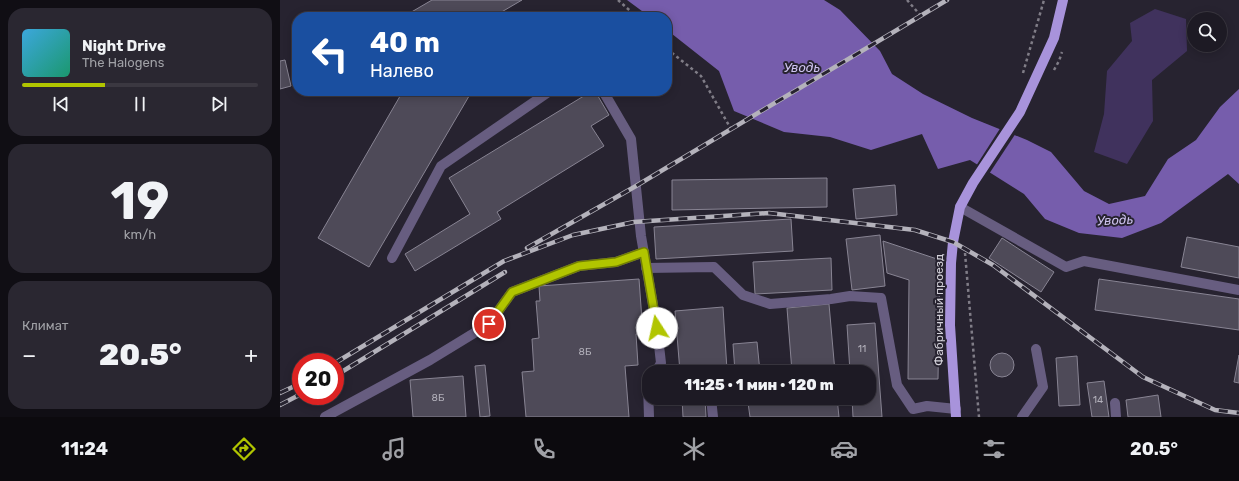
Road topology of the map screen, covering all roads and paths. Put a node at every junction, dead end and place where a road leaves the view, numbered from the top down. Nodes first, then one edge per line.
1 (618, 0) edge
2 (907, 0) edge
3 (1044, 0) edge
4 (1063, 0) edge
5 (631, 12) edge
6 (921, 16) dead end
7 (672, 53) edge
8 (1022, 76) dead end
9 (543, 96) edge
10 (606, 96) edge
11 (731, 129) dead end
12 (960, 207) junction
13 (965, 248) dead end
14 (644, 252) junction
15 (392, 258) dead end
16 (646, 268) junction
17 (1239, 290) edge
18 (1036, 349) dead end
19 (660, 365) edge
20 (1115, 403) dead end
21 (649, 405) edge
22 (712, 405) edge
23 (956, 413) edge
24 (325, 417) edge
25 (649, 417) edge
26 (713, 417) edge
27 (978, 417) edge
28 (1022, 417) edge
29 (1116, 417) edge

1 - 5 path
2 - 6 path
3 - 8 path
4 - 12 main road, Фабричный проезд
7 - 11 path
9 - 15 lane
10 - 14 lane
12 - 17 lane
12 - 23 main road, Фабричный проезд
13 - 27 path
14 - 16 lane
14 - 24 lane
16 - 19 lane
16 - 23 lane
18 - 28 lane
20 - 29 lane
21 - 25 lane
22 - 26 lane

